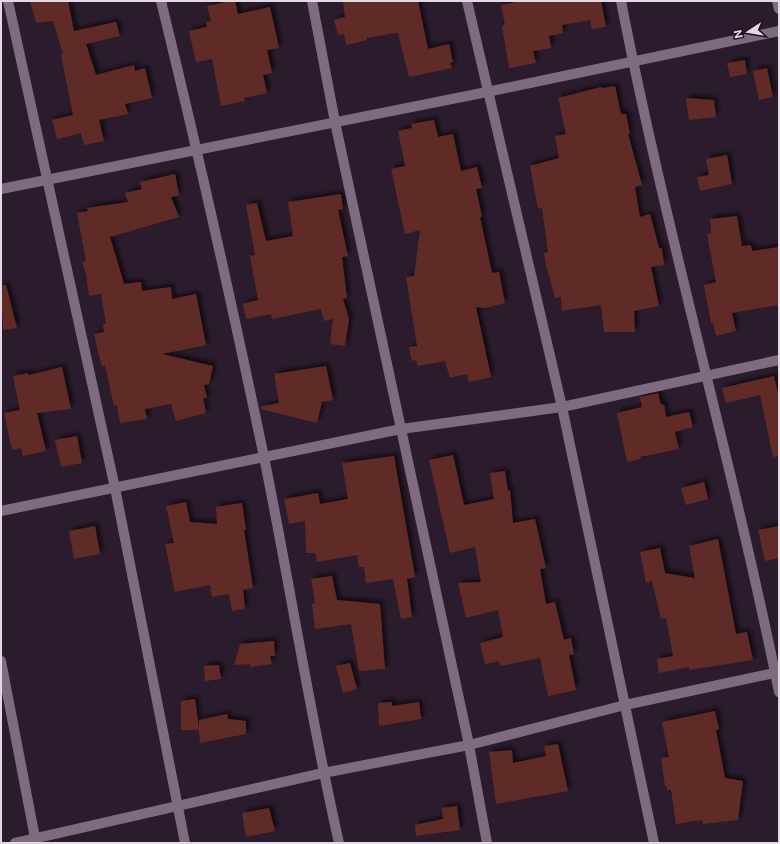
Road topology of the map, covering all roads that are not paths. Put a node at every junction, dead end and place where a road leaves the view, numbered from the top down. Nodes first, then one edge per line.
1 (8, 1) edge
2 (161, 1) edge
3 (312, 1) edge
4 (467, 1) edge
5 (621, 1) edge
6 (777, 1) edge
7 (779, 9) edge
8 (779, 31) edge
9 (633, 62) junction
10 (487, 92) junction
11 (335, 122) junction
12 (197, 150) junction
13 (48, 179) junction
14 (1, 189) edge
15 (779, 360) edge
16 (707, 375) junction
17 (562, 407) junction
18 (401, 429) junction
19 (264, 458) junction
20 (115, 488) junction
21 (1, 511) edge
22 (1, 661) edge
23 (777, 673) edge
24 (779, 692) edge
25 (625, 705) junction
26 (469, 745) junction
27 (323, 773) junction
28 (177, 806) junction
29 (35, 841) edge
30 (15, 843) edge
31 (185, 843) edge
32 (339, 843) edge
33 (487, 843) edge
34 (654, 843) edge

1 - 13 street
2 - 12 street
3 - 11 street
4 - 10 street
5 - 9 street
6 - 7 street
8 - 9 street
9 - 10 street
9 - 16 street
10 - 11 street
10 - 17 street
11 - 12 street
11 - 18 street
12 - 13 street
12 - 19 street
13 - 14 street
13 - 20 street
15 - 16 street
16 - 17 street
16 - 23 street
17 - 18 street
17 - 25 street
18 - 19 street
18 - 26 street
19 - 20 street
19 - 27 street
20 - 21 street
20 - 28 street
22 - 29 street
23 - 24 street
23 - 25 street
25 - 26 street
25 - 34 street
26 - 27 street
26 - 33 street
27 - 28 street
27 - 32 street
28 - 29 street
28 - 31 street
29 - 30 street

